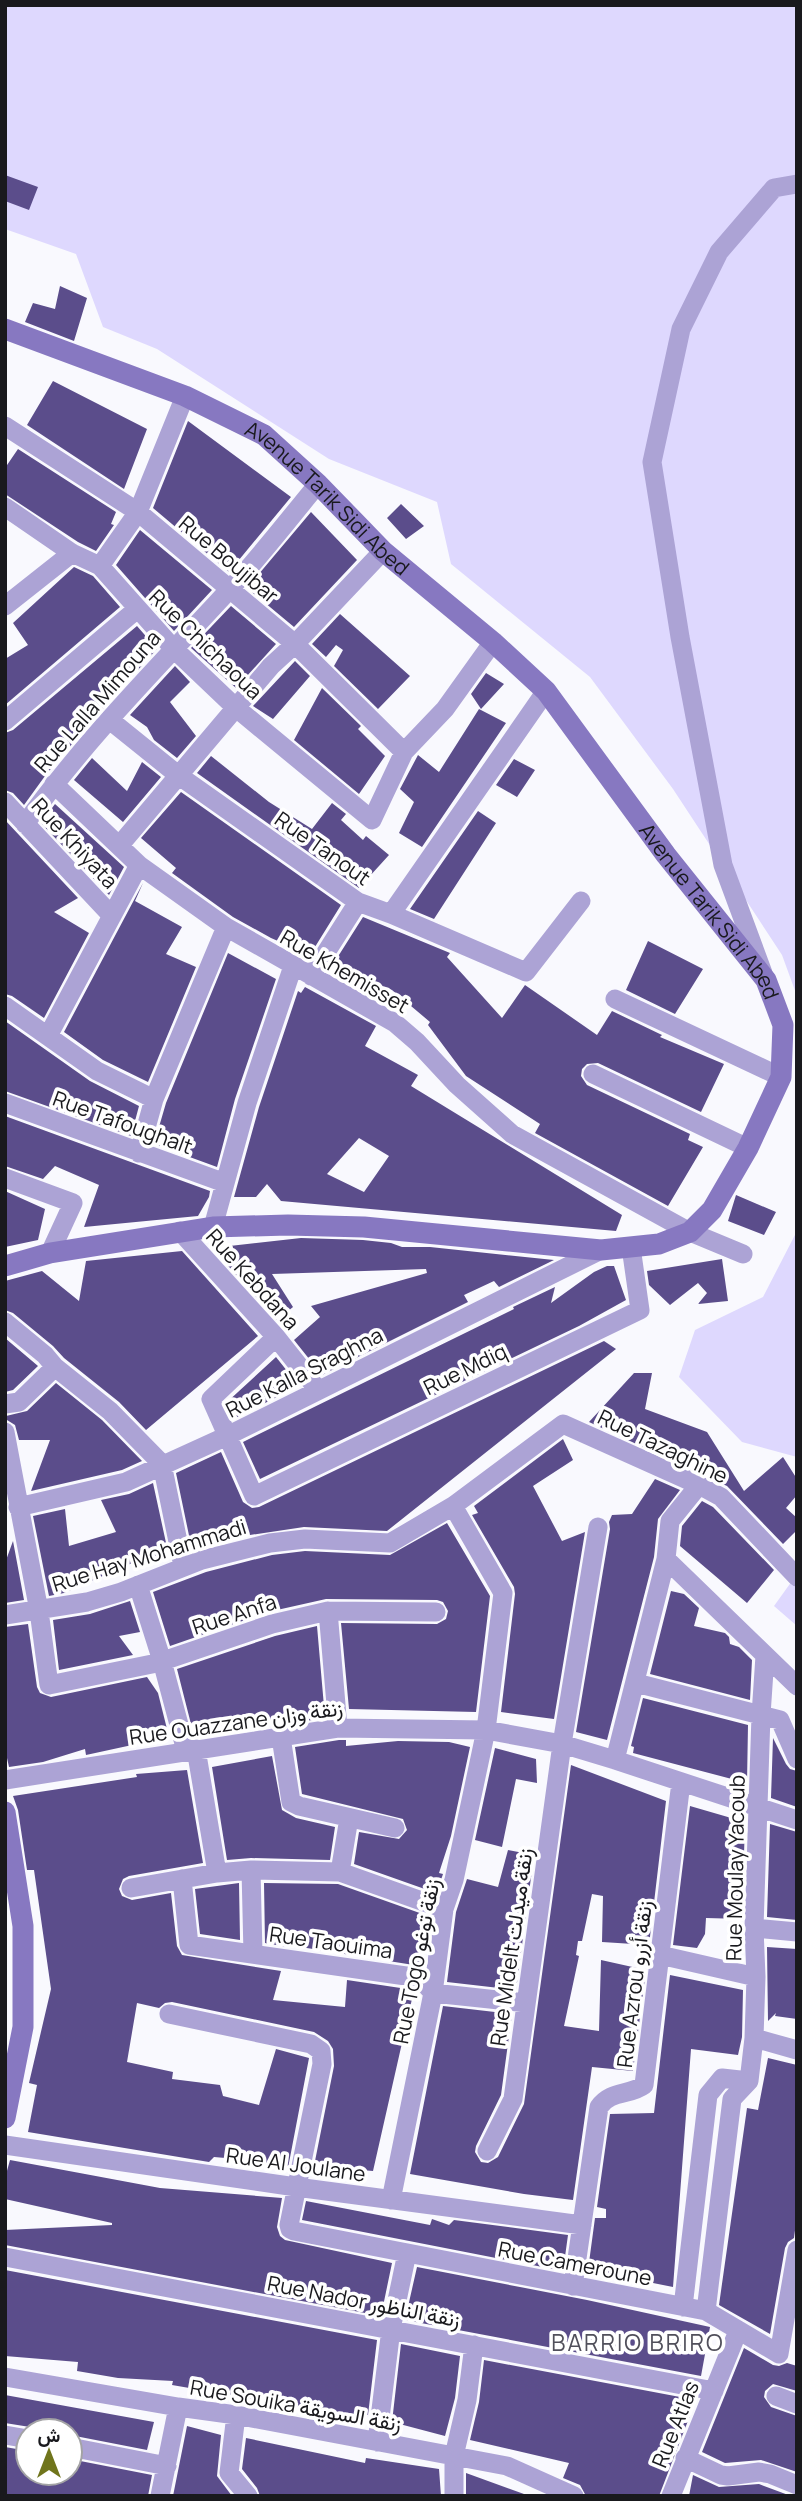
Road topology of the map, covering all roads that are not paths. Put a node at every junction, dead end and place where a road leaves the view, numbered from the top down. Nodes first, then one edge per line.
1 (797, 184) edge
2 (5, 329) edge
3 (185, 396) junction
4 (5, 426) edge
5 (318, 484) junction
6 (5, 507) edge
7 (138, 512) junction
8 (383, 551) junction
9 (72, 554) junction
10 (100, 566) junction
11 (230, 589) junction
12 (5, 606) edge
13 (136, 610) junction
14 (493, 642) junction
15 (295, 644) junction
16 (173, 648) junction
17 (546, 691) junction
18 (235, 707) junction
19 (5, 721) edge
20 (111, 721) junction
21 (404, 752) junction
22 (178, 775) junction
23 (54, 784) junction
24 (5, 802) edge
25 (25, 824) junction
26 (119, 846) junction
27 (139, 865) junction
28 (581, 901) dead end
29 (358, 902) junction
30 (391, 914) junction
31 (111, 916) junction
32 (226, 928) junction
33 (293, 967) junction
34 (312, 976) junction
35 (766, 980) junction
36 (615, 999) dead end
37 (5, 1006) edge
38 (48, 1036) junction
39 (593, 1074) dead end
40 (781, 1077) junction
41 (154, 1099) junction
42 (5, 1103) edge
43 (748, 1148) junction
44 (139, 1153) junction
45 (5, 1178) edge
46 (225, 1183) junction
47 (213, 1227) junction
48 (180, 1231) junction
49 (690, 1232) junction
50 (631, 1247) junction
51 (601, 1251) junction
52 (50, 1254) junction
53 (743, 1254) dead end
54 (5, 1266) edge
55 (5, 1322) edge
56 (276, 1337) junction
57 (55, 1367) junction
58 (318, 1390) junction
59 (5, 1404) edge
60 (563, 1424) joint
61 (5, 1432) edge
62 (227, 1436) junction
63 (162, 1464) junction
64 (699, 1485) junction
65 (453, 1506) junction
66 (18, 1507) junction
67 (598, 1527) dead end
68 (666, 1559) junction
69 (183, 1566) junction
70 (797, 1577) edge
71 (138, 1585) junction
72 (39, 1611) junction
73 (328, 1611) junction
74 (436, 1612) dead end
75 (5, 1615) edge
76 (765, 1656) junction
77 (162, 1661) junction
78 (636, 1683) junction
79 (797, 1686) edge
80 (761, 1715) junction
81 (338, 1728) junction
82 (486, 1730) junction
83 (281, 1737) junction
84 (562, 1744) junction
85 (191, 1750) junction
86 (797, 1759) edge
87 (615, 1760) junction
88 (5, 1780) edge
89 (681, 1782) junction
90 (758, 1807) junction
91 (5, 1812) edge
92 (349, 1818) junction
93 (797, 1820) edge
94 (395, 1828) dead end
95 (251, 1870) junction
96 (340, 1872) junction
97 (217, 1873) junction
98 (182, 1879) junction
99 (131, 1888) dead end
100 (444, 1909) junction
101 (754, 1928) junction
102 (797, 1932) edge
103 (253, 1954) junction
104 (660, 1955) junction
105 (757, 1977) junction
106 (433, 1993) junction
107 (526, 2003) junction
108 (169, 2014) dead end
109 (754, 2038) junction
110 (797, 2050) edge
111 (750, 2081) junction
112 (5, 2118) edge
113 (5, 2145) edge
114 (487, 2151) dead end
115 (296, 2187) junction
116 (391, 2200) junction
117 (582, 2225) junction
118 (797, 2250) edge
119 (407, 2253) junction
120 (5, 2257) edge
121 (573, 2286) junction
122 (794, 2288) edge
123 (683, 2306) junction
124 (706, 2311) junction
125 (391, 2329) junction
126 (738, 2331) junction
127 (474, 2345) junction
128 (5, 2377) edge
129 (714, 2390) junction
130 (776, 2396) dead end
131 (797, 2404) edge
132 (178, 2407) junction
133 (236, 2415) junction
134 (377, 2442) junction
135 (84, 2450) edge
136 (454, 2456) junction
137 (685, 2458) junction
138 (167, 2466) junction
139 (797, 2485) edge
140 (562, 2493) edge
141 (160, 2496) edge
142 (248, 2496) edge
143 (454, 2496) edge
144 (671, 2496) edge

1 - 35 street
2 - 3 street, Avenue Tarik Sidi Abed
3 - 5 street, Avenue Tarik Sidi Abed
3 - 7 street
4 - 7 street, Rue Boujibar
5 - 8 street, Avenue Tarik Sidi Abed
5 - 11 street, Rue Lalla Mimouna
6 - 9 street, Rue Chichaoua
7 - 10 street
7 - 11 street, Rue Boujibar
8 - 14 street, Avenue Tarik Sidi Abed
8 - 15 street
9 - 10 street, Rue Chichaoua
9 - 12 street
10 - 13 street, Rue Chichaoua
11 - 15 street, Rue Boujibar
11 - 16 street, Rue Lalla Mimouna
13 - 16 street, Rue Chichaoua
13 - 19 street
14 - 17 street, Avenue Tarik Sidi Abed
14 - 21 street
15 - 18 street
15 - 21 street, Rue Boujibar
16 - 18 street, Rue Chichaoua
16 - 20 street, Rue Lalla Mimouna
17 - 30 street
17 - 35 street, Avenue Tarik Sidi Abed
18 - 21 street, Rue Chichaoua
18 - 22 street
20 - 22 street, Rue Tanout
20 - 23 street, Rue Lalla Mimouna
22 - 26 street
22 - 29 street, Rue Tanout
23 - 25 street, Rue Lalla Mimouna
23 - 26 street, Rue Khemisset
24 - 25 street, Rue Khiyata
25 - 31 street, Rue Khiyata
26 - 27 street, Rue Khemisset
27 - 31 street
27 - 32 street, Rue Khemisset
28 - 30 street, Rue Tanout
29 - 30 street, Rue Tanout
29 - 34 street
31 - 38 street
32 - 33 street, Rue Khemisset
32 - 41 street
33 - 34 street, Rue Khemisset
33 - 46 street
34 - 49 street, Rue Khemisset
35 - 40 street, Avenue Tarik Sidi Abed
36 - 40 street
37 - 38 street
38 - 41 street
39 - 43 street
40 - 43 street, Avenue Tarik Sidi Abed
41 - 44 street
42 - 44 street, Rue Tafoughalt
43 - 49 street, Avenue Tarik Sidi Abed
44 - 46 street, Rue Tafoughalt
45 - 52 street
46 - 47 street
47 - 48 street, Avenue Tarik Sidi Abed
47 - 51 street, Avenue Tarik Sidi Abed
48 - 52 street, Avenue Tarik Sidi Abed
48 - 56 street, Rue Kebdana
49 - 50 street, Avenue Tarik Sidi Abed
49 - 53 street, Rue Khemisset
50 - 51 street, Avenue Tarik Sidi Abed
50 - 62 street, Rue Mdiq
51 - 58 street, Rue Kalla Sraghna
52 - 54 street, Avenue Tarik Sidi Abed
55 - 57 street
56 - 58 street, Rue Kebdana
56 - 62 street
57 - 59 street
57 - 63 street
58 - 62 street, Rue Kalla Sraghna
60 - 64 street, Rue Tazaghine
60 - 65 street, Rue Hay Mohammadi
61 - 66 street
62 - 63 street, Rue Kalla Sraghna
63 - 66 street, Rue Kalla Sraghna
63 - 69 street
64 - 68 street
64 - 70 street, Rue Tazaghine
65 - 69 street, Rue Hay Mohammadi
65 - 82 street, Rue Togo زنقة توغو
66 - 72 street
67 - 84 street, Rue Midelt زنقة ميدلت
68 - 76 street
68 - 78 street
69 - 71 street, Rue Hay Mohammadi
71 - 72 street, Rue Hay Mohammadi
71 - 77 street
72 - 75 street, Rue Hay Mohammadi
72 - 77 street, Rue Anfa
73 - 74 street, Rue Anfa
73 - 77 street, Rue Anfa
73 - 81 street
76 - 79 street
76 - 80 street, Rue Moulay Yacoub
77 - 85 street
78 - 80 street
78 - 87 street
80 - 86 street
80 - 90 street, Rue Moulay Yacoub
81 - 82 street, Rue Ouazzane زنقة وزان
81 - 83 street, Rue Ouazzane زنقة وزان
82 - 84 street, Rue Ouazzane زنقة وزان
82 - 100 street, Rue Togo زنقة توغو
83 - 85 street, Rue Ouazzane زنقة وزان
83 - 92 street
84 - 87 street, Rue Ouazzane زنقة وزان
84 - 107 street, Rue Midelt زنقة ميدلت
85 - 88 street, Rue Ouazzane زنقة وزان
85 - 97 street
87 - 89 street, Rue Ouazzane زنقة وزان
89 - 90 street, Rue Ouazzane زنقة وزان
89 - 104 street, Rue Azrou زنقة أزرو
90 - 93 street, Rue Ouazzane زنقة وزان
90 - 101 street, Rue Moulay Yacoub
91 - 112 street
92 - 94 street
92 - 96 street
95 - 96 street
95 - 97 street
95 - 103 street
96 - 100 street
97 - 98 street
98 - 99 street
98 - 103 street, Rue Taouima
100 - 106 street, Rue Togo زنقة توغو
101 - 102 street
101 - 105 street, Rue Moulay Yacoub
103 - 106 street, Rue Taouima
104 - 105 street
104 - 117 street, Rue Azrou زنقة أزرو
105 - 109 street, Rue Moulay Yacoub
106 - 107 street, Rue Taouima
106 - 116 street, Rue Togo زنقة توغو
107 - 114 street, Rue Midelt زنقة ميدلت
108 - 115 street
109 - 110 street
109 - 111 street, Rue Moulay Yacoub
111 - 123 street
111 - 124 street, Rue Moulay Yacoub
113 - 115 street, Rue Al Joulane
115 - 116 street, Rue Al Joulane
115 - 119 street, Rue Cameroune
116 - 117 street, Rue Al Joulane
117 - 121 street, Rue Azrou زنقة أزرو
118 - 122 street, Rue Cameroune
119 - 121 street, Rue Cameroune
119 - 125 street
120 - 125 street, Rue Nador زنقة الناظور
121 - 123 street, Rue Cameroune
122 - 126 street, Rue Cameroune
123 - 124 street, Rue Cameroune
124 - 126 street, Rue Cameroune
125 - 127 street, Rue Nador زنقة الناظور
125 - 134 street
126 - 129 street, Rue Atlas
127 - 129 street, Rue Nador زنقة الناظور
127 - 136 street
128 - 132 street, Rue Souika زنقة السويقة
129 - 137 street, Rue Atlas
130 - 131 street
132 - 133 street, Rue Souika زنقة السويقة
132 - 138 street
133 - 134 street, Rue Souika زنقة السويقة
133 - 142 street
134 - 136 street, Rue Souika زنقة السويقة
135 - 138 street
136 - 140 street, Rue Souika زنقة السويقة
136 - 143 street
137 - 139 street
137 - 144 street, Rue Atlas
138 - 141 street

